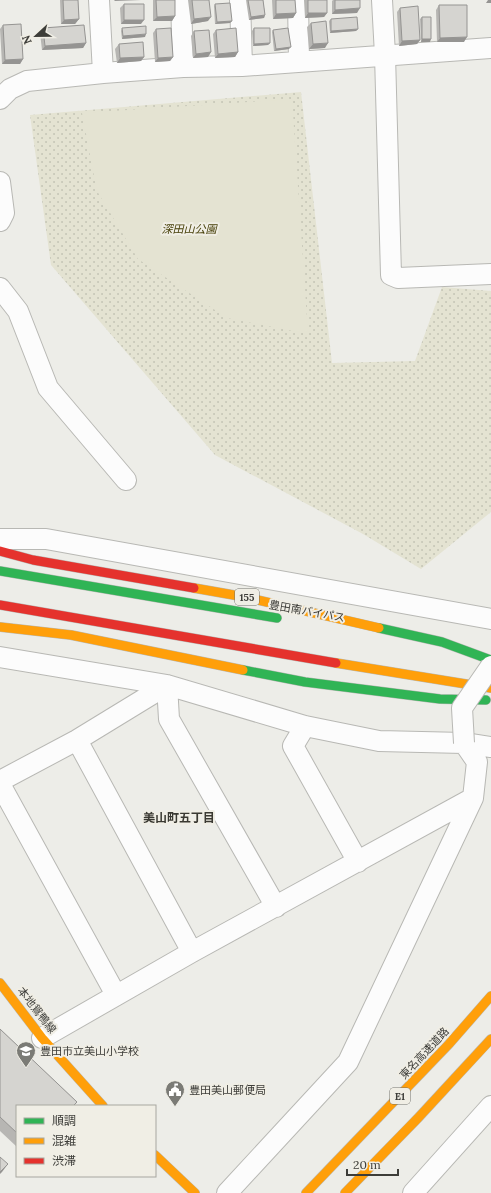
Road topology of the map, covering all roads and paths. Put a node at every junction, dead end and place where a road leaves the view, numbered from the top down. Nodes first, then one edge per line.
1 (99, 0) edge
2 (182, 0) edge
3 (240, 0) edge
4 (298, 0) edge
5 (382, 0) edge
6 (491, 48) edge
7 (385, 55) junction
8 (299, 62) junction
9 (242, 66) junction
10 (183, 67) junction
11 (104, 73) junction
12 (0, 98) edge
13 (0, 182) edge
14 (0, 221) edge
15 (491, 274) edge
16 (0, 288) edge
17 (126, 480) dead end
18 (0, 539) edge
19 (0, 551) edge
20 (0, 572) edge
21 (0, 605) edge
22 (491, 619) edge
23 (287, 620) dead end
24 (0, 627) edge
25 (357, 632) dead end
26 (0, 657) edge
27 (491, 661) edge
28 (491, 666) edge
29 (167, 685) junction
30 (491, 688) edge
31 (491, 700) edge
32 (305, 726) junction
33 (77, 740) junction
34 (464, 744) junction
35 (491, 747) edge
36 (0, 782) edge
37 (473, 798) junction
38 (358, 862) junction
39 (276, 907) junction
40 (192, 952) junction
41 (0, 983) edge
42 (116, 995) junction
43 (491, 996) edge
44 (42, 1038) junction
45 (491, 1039) edge
46 (102, 1105) edge
47 (491, 1106) edge
48 (156, 1156) edge
49 (195, 1193) edge
50 (227, 1193) edge
51 (306, 1193) edge
52 (345, 1193) edge
53 (413, 1193) edge

1 - 11 street
2 - 10 street
3 - 9 street
4 - 8 street
5 - 7 street
6 - 7 street
7 - 8 street
7 - 15 street
8 - 9 street
9 - 10 street
10 - 11 street
11 - 12 street
13 - 14 street
16 - 17 street
18 - 22 street
19 - 27 main road, 155
20 - 23 main road, 豊田南バイパス / 155
21 - 30 main road
24 - 31 main road
25 - 27 main road, 豊田南バイパス / 155
26 - 29 street
28 - 34 street, bridge
29 - 32 street
29 - 33 street
29 - 39 street
32 - 34 street
32 - 38 street
33 - 36 street
33 - 40 street
34 - 35 street
34 - 37 street
36 - 42 street
37 - 38 street
37 - 50 street
38 - 39 street
39 - 40 street
40 - 42 street
41 - 44 main road, 本地鴛鴨線
42 - 44 street
43 - 51 main road, 東名高速道路 / E1
44 - 46 main road, 本地鴛鴨線
45 - 52 main road, E1
47 - 53 street
48 - 49 main road

